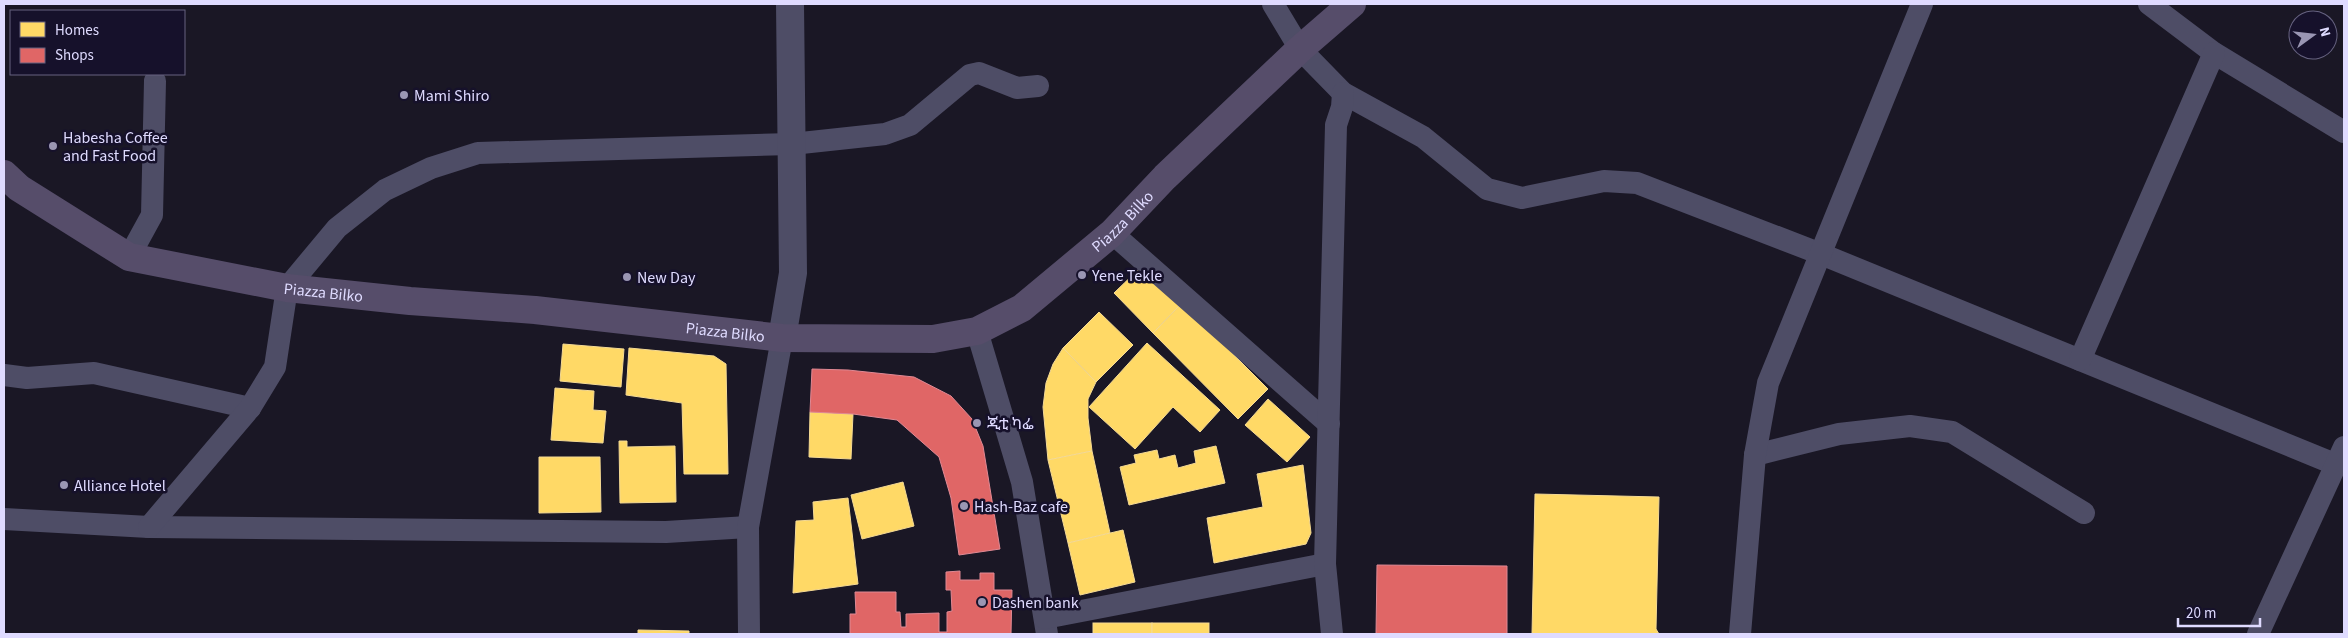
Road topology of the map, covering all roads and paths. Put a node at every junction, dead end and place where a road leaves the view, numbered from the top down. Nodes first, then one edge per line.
1 (790, 4) edge
2 (1273, 4) edge
3 (1352, 4) edge
4 (1922, 4) edge
5 (2149, 4) edge
6 (1300, 48) junction
7 (2214, 53) junction
8 (155, 81) dead end
9 (1038, 86) dead end
10 (1342, 92) junction
11 (2344, 132) edge
12 (792, 144) junction
13 (4, 174) edge
14 (1112, 232) junction
15 (1821, 254) junction
16 (129, 258) junction
17 (287, 288) junction
18 (977, 332) junction
19 (782, 338) junction
20 (2080, 360) junction
21 (4, 375) edge
22 (250, 408) junction
23 (1329, 424) junction
24 (1755, 455) junction
25 (2340, 456) edge
26 (2084, 513) dead end
27 (4, 519) edge
28 (149, 527) junction
29 (748, 527) junction
30 (1325, 564) junction
31 (1046, 626) edge
32 (749, 634) edge
33 (1332, 634) edge
34 (1740, 634) edge
35 (2258, 634) edge

1 - 12 street
2 - 6 street
3 - 6 main road, Piazza Bilko
4 - 15 street
5 - 7 street
6 - 10 street
6 - 14 main road, Piazza Bilko
7 - 11 street
7 - 20 street
8 - 16 street
9 - 12 street
10 - 15 street
10 - 23 street
12 - 17 street
12 - 19 street
13 - 16 main road, Piazza Bilko
14 - 18 main road, Piazza Bilko
14 - 23 street
15 - 20 street
15 - 24 street
16 - 17 main road, Piazza Bilko
17 - 19 main road, Piazza Bilko
17 - 22 street
18 - 19 main road, Piazza Bilko
18 - 31 street
19 - 29 street
20 - 25 street
21 - 22 street
22 - 28 street
23 - 30 street
24 - 26 street
24 - 34 street
25 - 35 street
27 - 28 street
28 - 29 street
29 - 32 street
30 - 31 street
30 - 33 street

